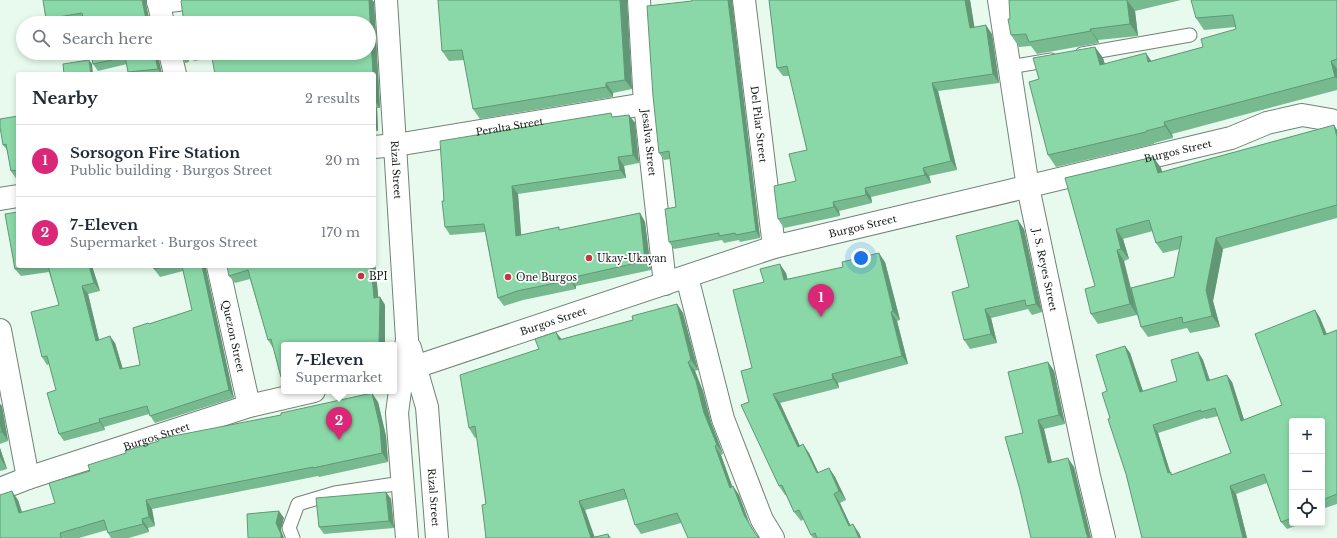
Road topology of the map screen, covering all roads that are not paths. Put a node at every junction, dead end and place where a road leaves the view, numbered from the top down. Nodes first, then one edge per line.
1 (386, 0) edge
2 (639, 0) edge
3 (744, 0) edge
4 (998, 0) edge
5 (1190, 35) dead end
6 (172, 60) edge
7 (1009, 67) junction
8 (175, 72) edge
9 (645, 104) junction
10 (1337, 124) edge
11 (396, 145) junction
12 (376, 147) edge
13 (1028, 188) junction
14 (16, 196) edge
15 (0, 199) edge
16 (774, 247) junction
17 (218, 268) edge
18 (686, 277) junction
19 (665, 284) junction
20 (0, 330) edge
21 (404, 370) edge
22 (301, 394) edge
23 (249, 406) junction
24 (28, 478) junction
25 (402, 483) junction
26 (0, 489) edge
27 (293, 538) edge
28 (407, 538) edge
29 (437, 538) edge
30 (773, 538) edge
31 (1104, 538) edge

1 - 11 street, Rizal Street
2 - 9 street, Jesalva Street
3 - 16 street, Del Pilar Street
4 - 7 street, J. S. Reyes Street
5 - 7 lane
6 - 8 street
7 - 13 street, J. S. Reyes Street
9 - 11 street, Peralta Street
9 - 19 street, Jesalva Street
10 - 13 street, Burgos Street
11 - 12 street, Peralta Street
11 - 21 street, Rizal Street
13 - 16 street, Burgos Street
13 - 31 street, J. S. Reyes Street
14 - 15 street
16 - 18 street, Burgos Street
17 - 23 street, Quezon Street
18 - 19 street, Burgos Street
18 - 30 street
19 - 21 street, Burgos Street
20 - 24 street
21 - 25 street, Rizal Street
21 - 29 street, Rizal Street
22 - 23 street, Burgos Street
23 - 24 street, Burgos Street
24 - 26 street, Burgos Street
25 - 27 lane
25 - 28 street, Rizal Street

